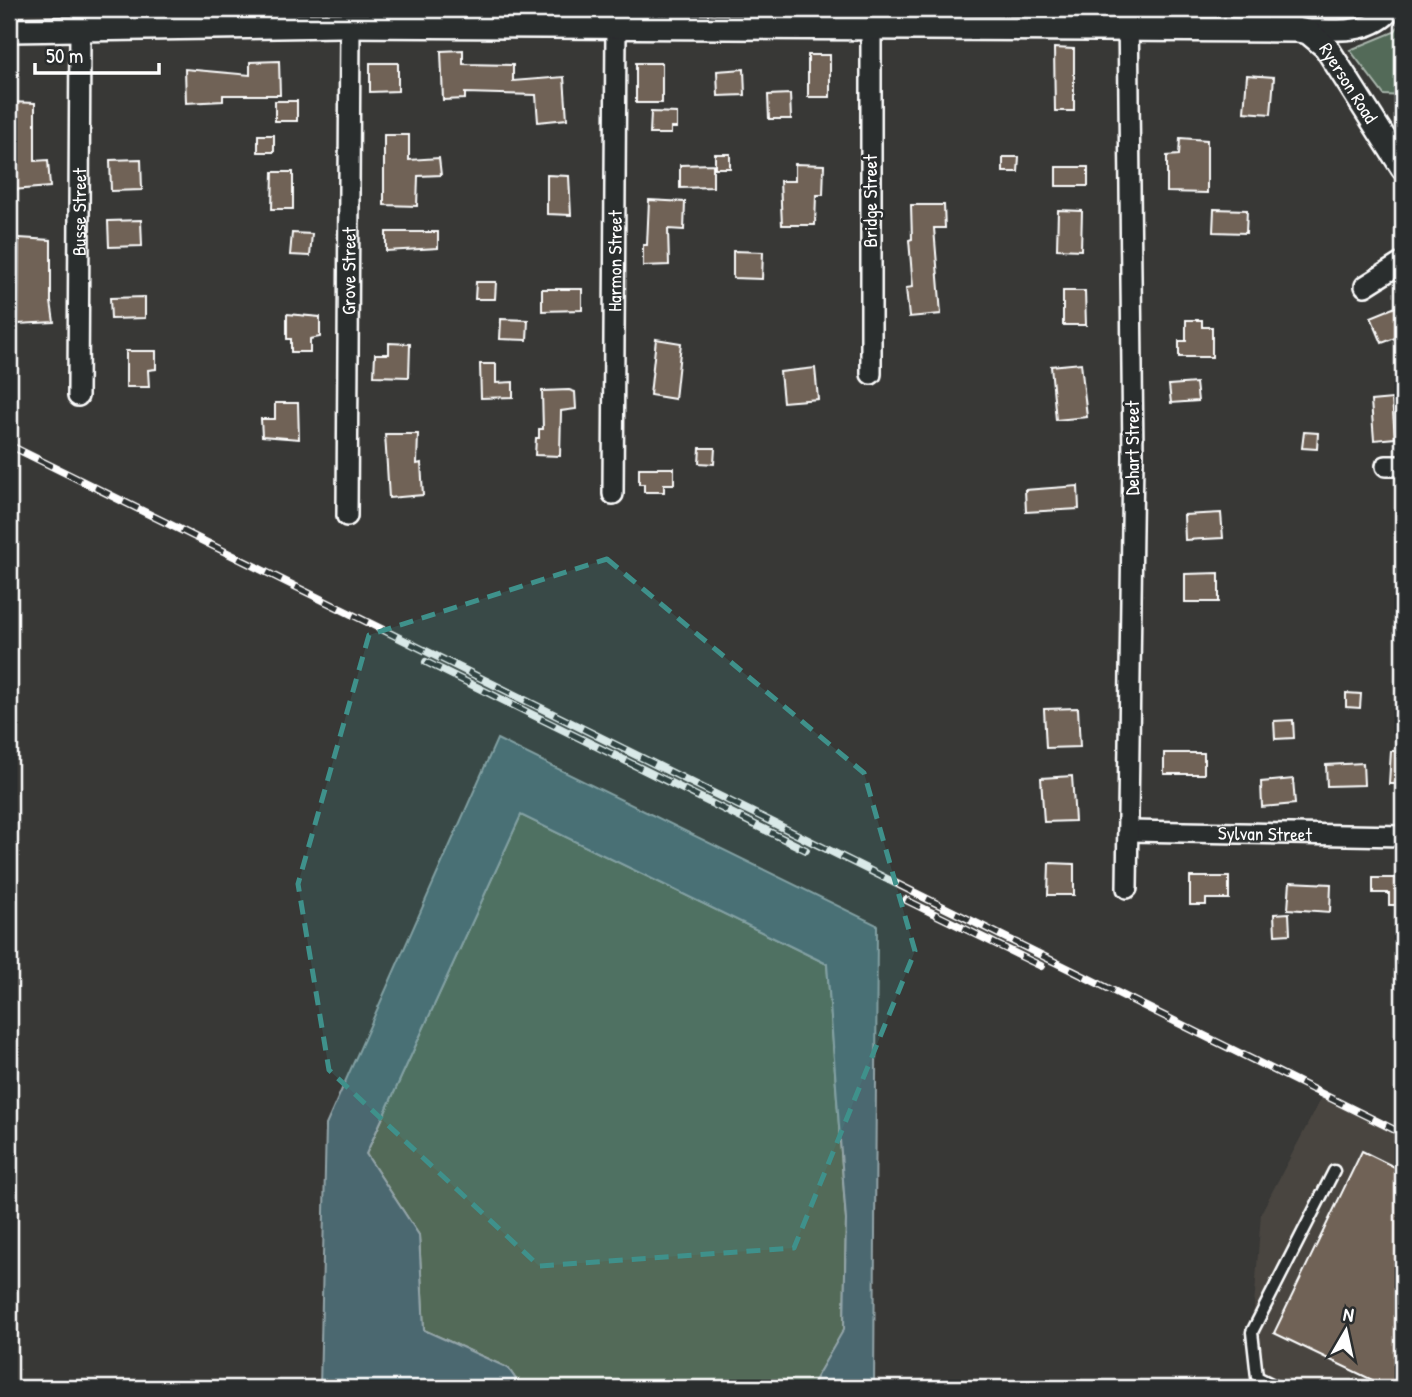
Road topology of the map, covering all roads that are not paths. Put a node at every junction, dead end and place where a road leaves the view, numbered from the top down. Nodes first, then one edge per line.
1 (1392, 9) edge
2 (870, 19) edge
3 (1129, 19) edge
4 (343, 20) edge
5 (609, 21) edge
6 (80, 29) junction
7 (9, 30) edge
8 (1299, 30) junction
9 (1403, 168) edge
10 (1403, 262) edge
11 (1365, 286) dead end
12 (871, 374) dead end
13 (78, 396) dead end
14 (613, 494) dead end
15 (347, 516) dead end
16 (1129, 831) junction
17 (1403, 836) edge
18 (1127, 888) dead end
19 (1334, 1171) dead end
20 (1279, 1388) edge

1 - 8 street
2 - 3 street, Ryerson Road
2 - 5 street, Ryerson Road
2 - 12 street, Bridge Street
3 - 8 street, Ryerson Road
3 - 16 street, Dehart Street
4 - 5 street, Ryerson Road
4 - 6 street, Ryerson Road
4 - 15 street, Grove Street
5 - 14 street, Harmon Street
6 - 7 street, Ryerson Road
6 - 13 street, Busse Street
8 - 9 street, Ryerson Road
10 - 11 street
16 - 17 street, Sylvan Street
16 - 18 street, Dehart Street
19 - 20 lane

